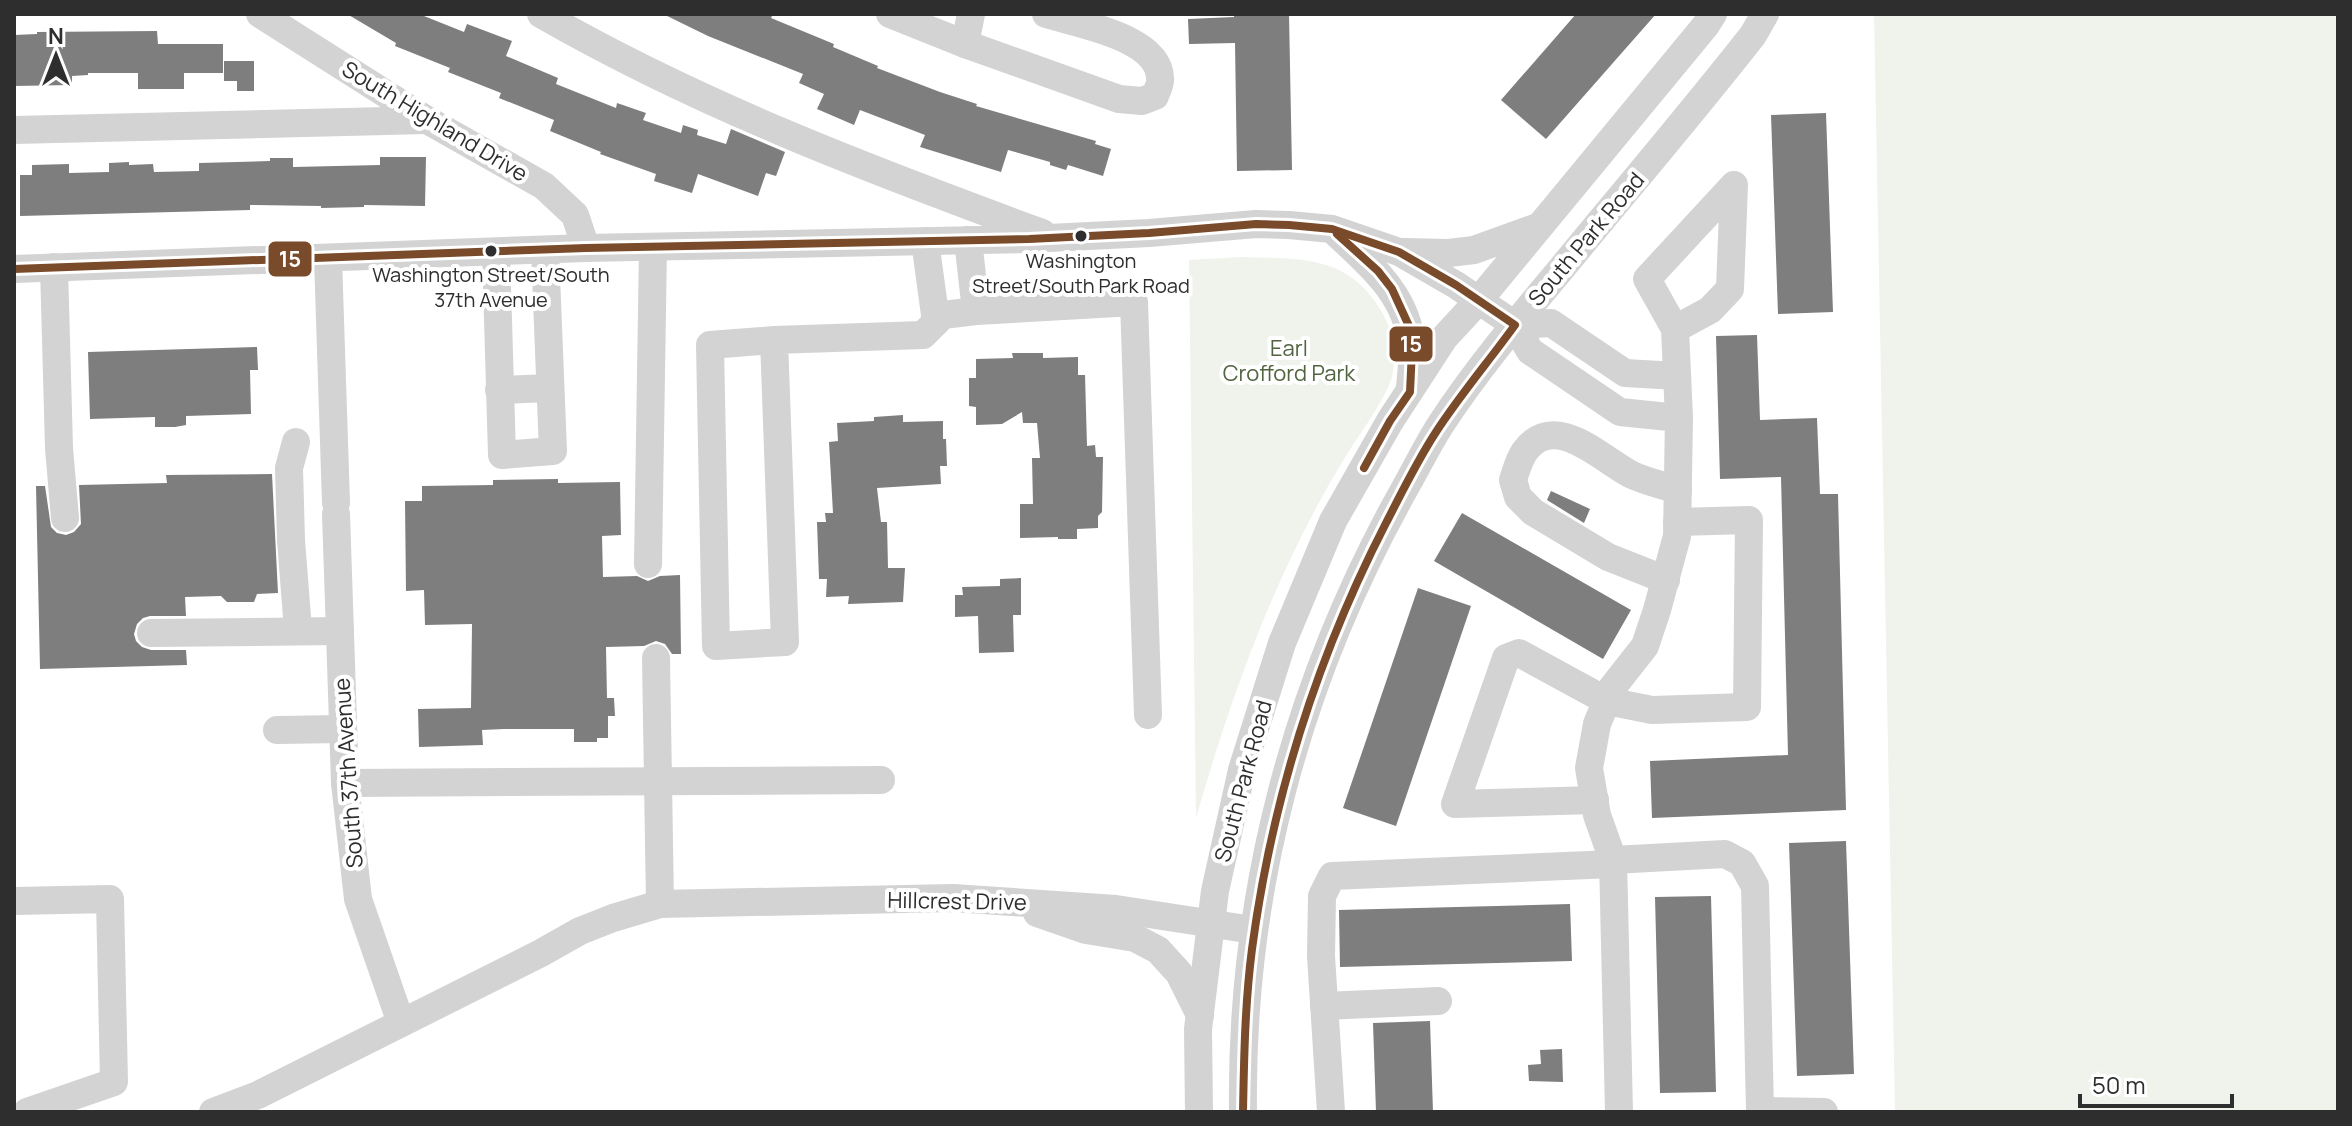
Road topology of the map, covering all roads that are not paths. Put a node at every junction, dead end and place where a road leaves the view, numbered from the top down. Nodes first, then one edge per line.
1 (260, 14) edge
2 (541, 14) edge
3 (890, 14) edge
4 (971, 14) edge
5 (1046, 14) edge
6 (1713, 14) edge
7 (1765, 14) edge
8 (965, 44) junction
9 (427, 120) junction
10 (14, 130) edge
11 (1539, 226) junction
12 (1332, 229) junction
13 (1054, 237) junction
14 (968, 240) junction
15 (925, 241) junction
16 (653, 247) junction
17 (586, 248) junction
18 (545, 250) junction
19 (496, 252) junction
20 (1399, 252) junction
21 (328, 258) junction
22 (54, 267) junction
23 (14, 269) edge
24 (1479, 300) junction
25 (976, 311) junction
26 (936, 322) junction
27 (1515, 325) junction
28 (1675, 329) junction
29 (774, 340) junction
30 (1625, 373) junction
31 (1677, 376) junction
32 (549, 388) junction
33 (499, 390) junction
34 (1410, 392) junction
35 (1605, 403) junction
36 (1679, 418) junction
37 (296, 442) dead end
38 (1678, 490) junction
39 (65, 518) dead end
40 (1677, 522) junction
41 (648, 564) dead end
42 (1666, 580) junction
43 (298, 630) junction
44 (340, 631) junction
45 (151, 633) dead end
46 (656, 658) dead end
47 (1607, 701) junction
48 (1148, 715) dead end
49 (343, 729) junction
50 (277, 730) dead end
51 (659, 780) junction
52 (881, 780) dead end
53 (345, 783) junction
54 (1595, 800) junction
55 (1613, 862) junction
56 (14, 901) edge
57 (1002, 901) junction
58 (660, 904) junction
59 (1211, 923) junction
60 (1253, 930) junction
61 (1438, 1001) dead end
62 (1324, 1006) junction
63 (1200, 1016) junction
64 (401, 1023) junction
65 (58, 1107) edge
66 (27, 1112) edge
67 (213, 1112) edge
68 (1199, 1112) edge
69 (1243, 1112) edge
70 (1331, 1112) edge
71 (1619, 1112) edge
72 (1760, 1112) edge
73 (1824, 1112) edge

1 - 9 street, South Highland Drive
2 - 13 street
3 - 8 street
4 - 8 street
5 - 8 street
6 - 11 street, South Park Road
7 - 27 street, South Park Road
9 - 10 street
9 - 17 street, South Highland Drive
11 - 20 street
11 - 24 street, South Park Road
12 - 13 street
12 - 20 street
12 - 34 street
13 - 14 street
14 - 15 street
14 - 25 street
15 - 16 street
15 - 26 street
16 - 17 street
16 - 41 street
17 - 18 street
18 - 19 street
18 - 32 street
19 - 21 street
19 - 33 street
20 - 24 street
21 - 22 street
21 - 44 street, South 37th Avenue
22 - 23 street
22 - 39 street
24 - 27 street
24 - 34 street, South Park Road
25 - 26 street
25 - 48 street
26 - 29 street
27 - 30 street
27 - 35 street
27 - 60 street, South Park Road
28 - 28 street
28 - 31 street
29 - 29 street
30 - 31 street
30 - 35 street
31 - 36 street
32 - 33 street
32 - 33 street
34 - 59 street, South Park Road
35 - 36 street
36 - 38 street
37 - 43 street
38 - 40 street
38 - 42 street
40 - 42 street
40 - 47 street
42 - 47 street
43 - 44 street
43 - 45 street
44 - 49 street, South 37th Avenue
46 - 51 street
47 - 54 street
47 - 54 street
49 - 50 street
49 - 53 street, South 37th Avenue
51 - 52 street
51 - 53 street
51 - 58 street
53 - 64 street, South 37th Avenue
54 - 55 street
55 - 62 street
55 - 71 street
55 - 72 street
56 - 65 street
57 - 58 street, Hillcrest Drive
57 - 59 street, Hillcrest Drive
57 - 63 street
58 - 64 street, Hillcrest Drive
59 - 60 street, Hillcrest Drive
59 - 63 street, South Park Road
60 - 69 street, South Park Road
61 - 62 street
62 - 70 street
63 - 68 street, South Park Road
64 - 67 street
65 - 66 street
72 - 73 street

